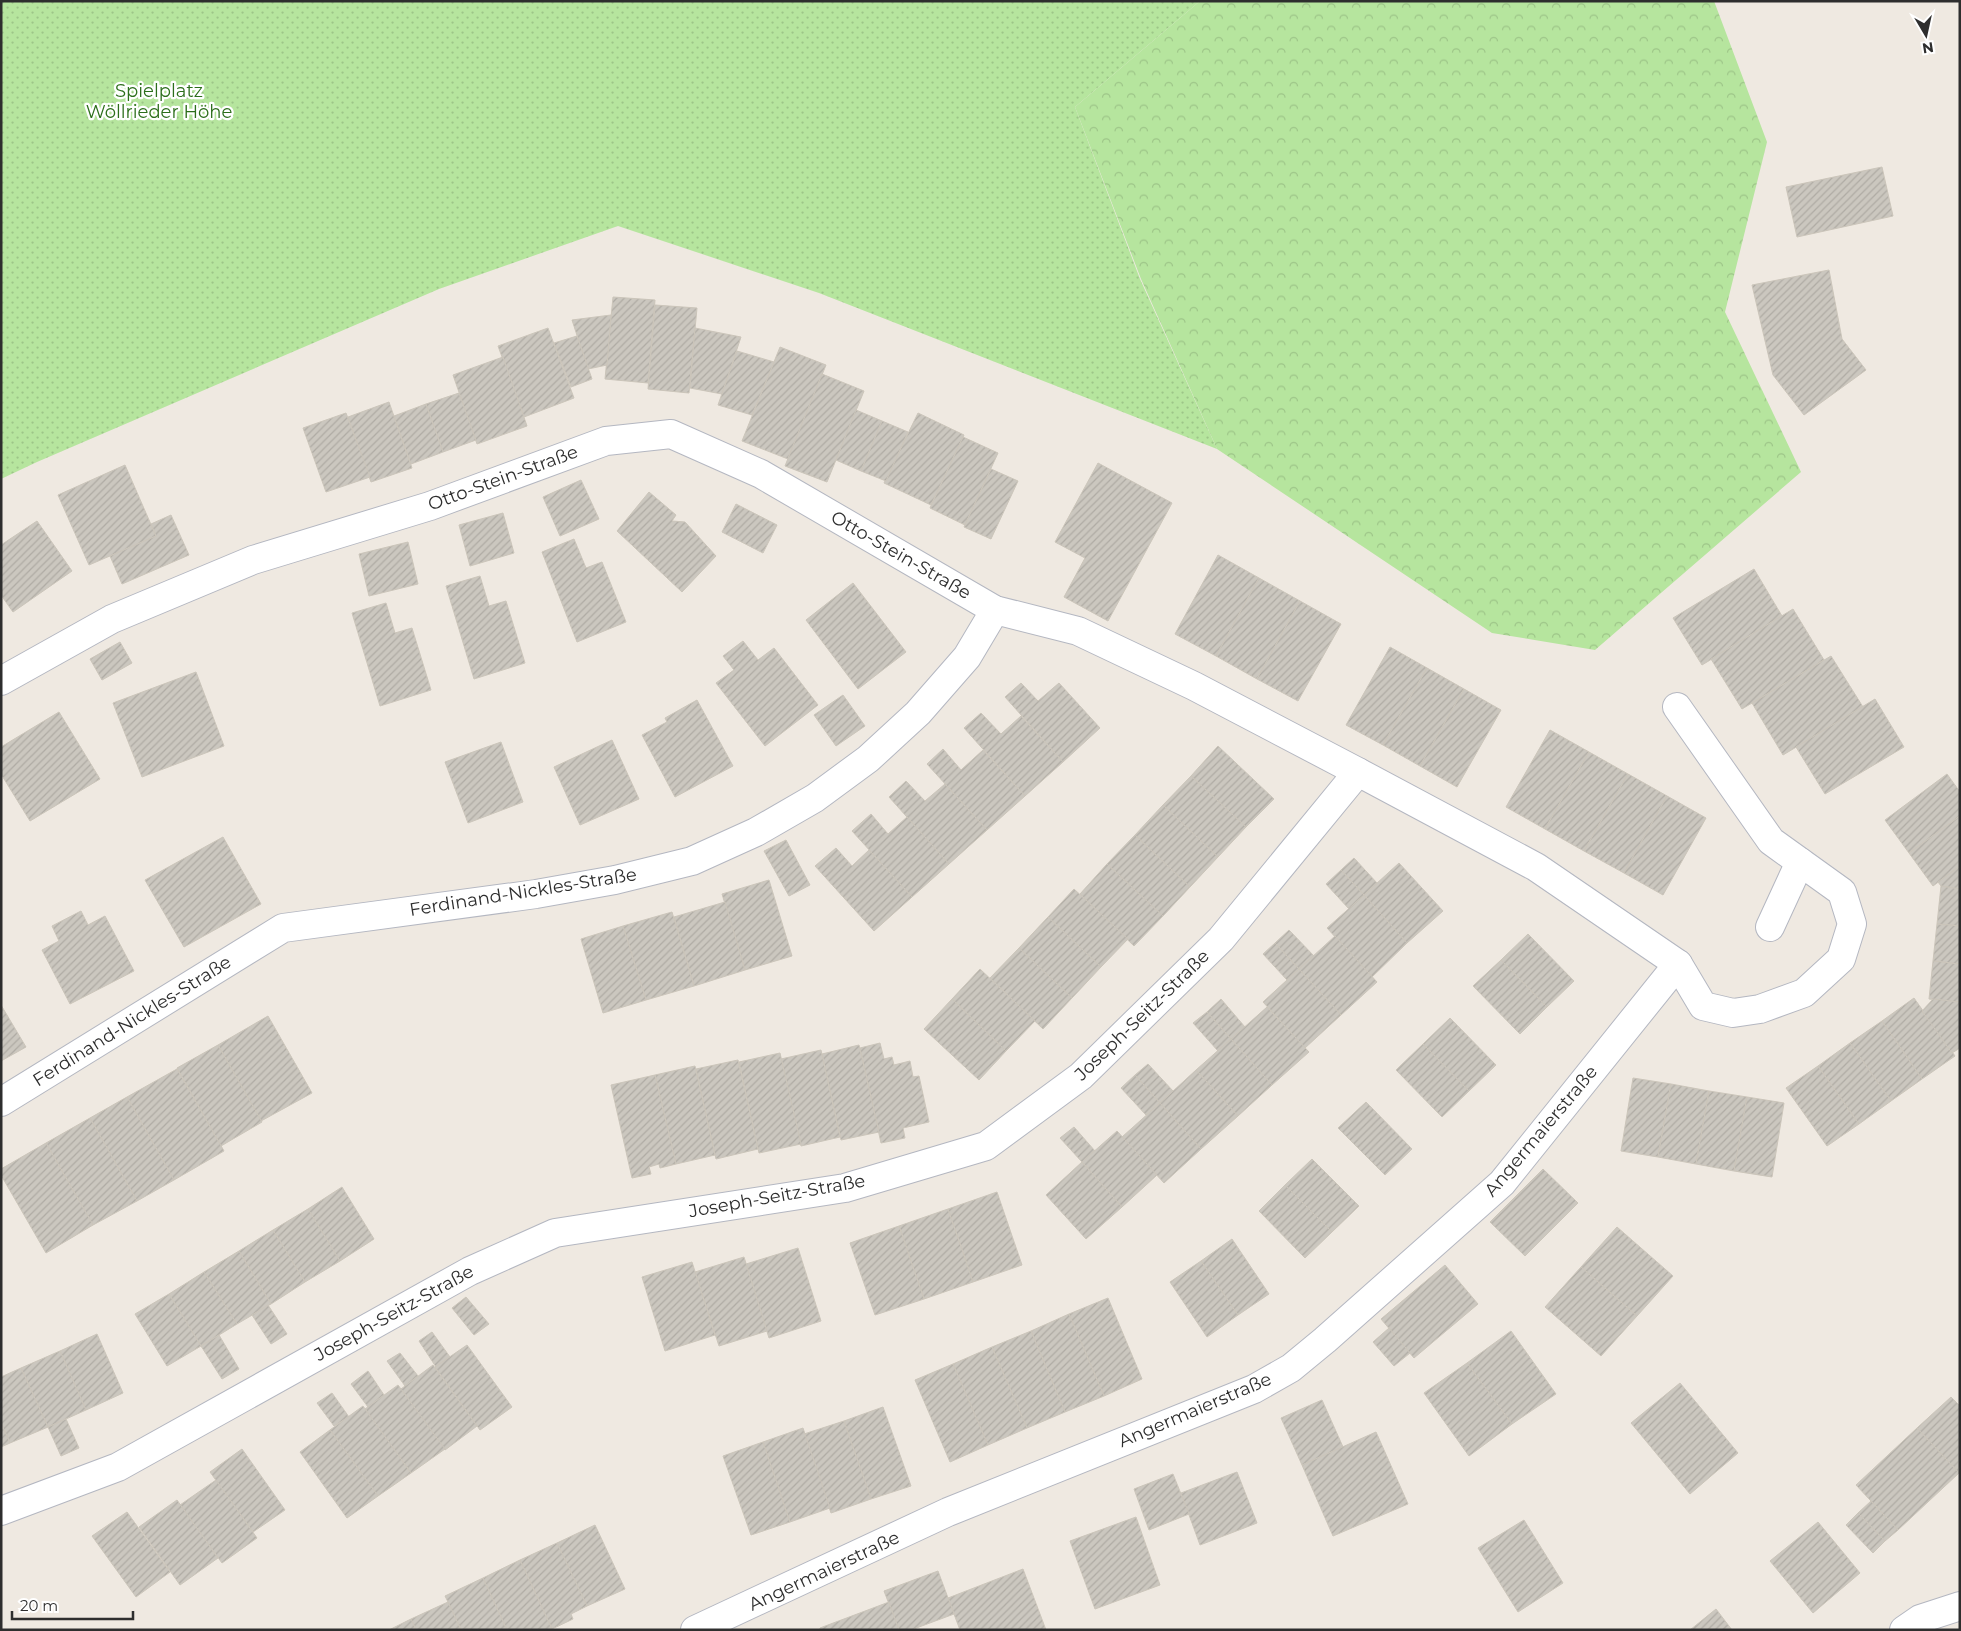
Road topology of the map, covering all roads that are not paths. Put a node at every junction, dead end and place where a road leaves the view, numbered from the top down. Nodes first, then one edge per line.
1 (995, 610) junction
2 (1, 681) edge
3 (1678, 707) dead end
4 (1358, 772) junction
5 (1800, 862) junction
6 (1770, 927) dead end
7 (1678, 964) junction
8 (1, 1102) edge
9 (1, 1511) edge
10 (1960, 1606) edge
11 (1915, 1626) edge
12 (695, 1630) edge

1 - 2 street, Otto-Stein-Straße
1 - 4 street
1 - 8 street, Ferdinand-Nickles-Straße
3 - 5 street
4 - 7 street
4 - 9 street, Joseph-Seitz-Straße
5 - 6 street
5 - 7 street
7 - 12 street, Angermaierstraße
10 - 11 street

